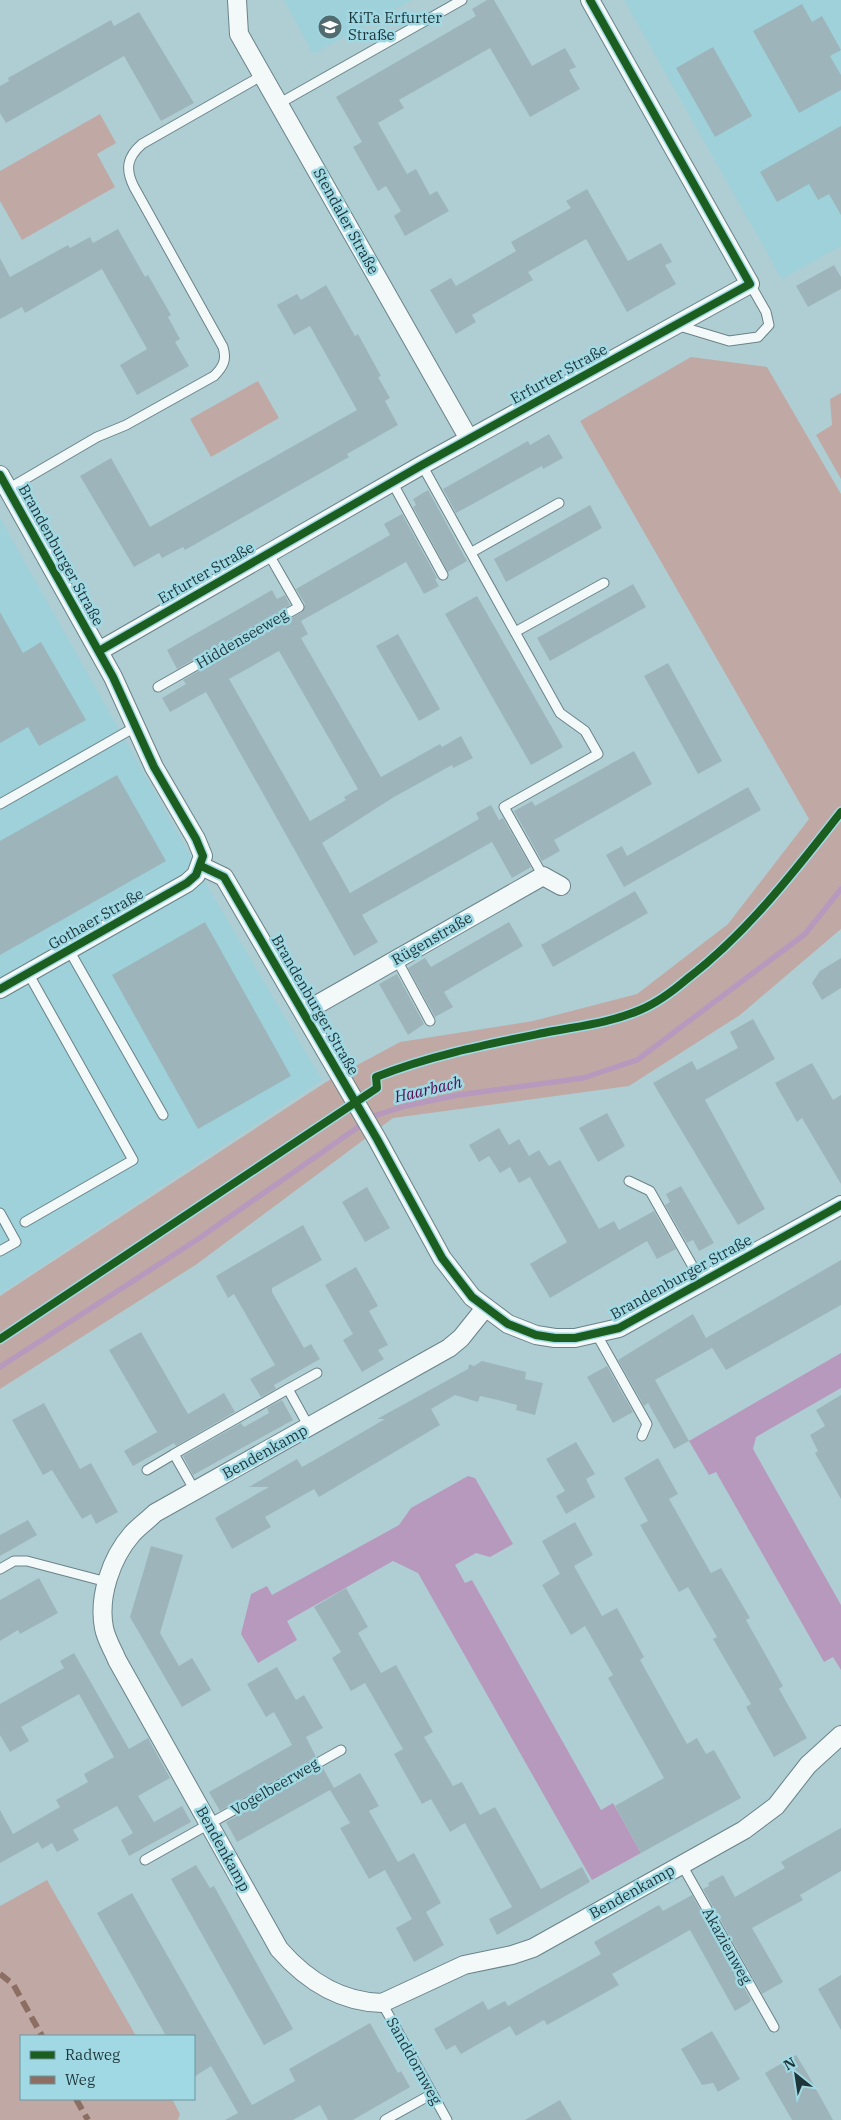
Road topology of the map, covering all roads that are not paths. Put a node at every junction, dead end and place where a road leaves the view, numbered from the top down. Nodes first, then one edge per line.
1 (238, 0) edge
2 (462, 0) edge
3 (590, 0) edge
4 (263, 75) junction
5 (280, 103) junction
6 (750, 284) junction
7 (676, 325) junction
8 (469, 439) junction
9 (422, 465) junction
10 (4, 482) edge
11 (392, 482) junction
12 (559, 503) dead end
13 (472, 552) junction
14 (268, 553) junction
15 (443, 575) dead end
16 (604, 583) dead end
17 (515, 632) junction
18 (99, 651) junction
19 (158, 687) dead end
20 (137, 726) junction
21 (0, 804) edge
22 (201, 866) junction
23 (543, 876) junction
24 (561, 886) dead end
25 (69, 950) junction
26 (397, 960) junction
27 (28, 973) junction
28 (0, 989) edge
29 (304, 1012) junction
30 (430, 1021) dead end
31 (163, 1115) dead end
32 (629, 1181) dead end
33 (841, 1205) edge
34 (0, 1213) edge
35 (26, 1222) dead end
36 (0, 1251) edge
37 (701, 1281) junction
38 (484, 1308) junction
39 (597, 1335) junction
40 (317, 1373) dead end
41 (288, 1390) junction
42 (309, 1427) junction
43 (642, 1436) dead end
44 (174, 1454) junction
45 (147, 1470) dead end
46 (195, 1491) junction
47 (0, 1569) edge
48 (107, 1582) junction
49 (841, 1735) edge
50 (340, 1750) dead end
51 (209, 1825) junction
52 (145, 1860) dead end
53 (682, 1865) junction
54 (382, 2003) junction
55 (774, 2027) dead end
56 (432, 2094) junction
57 (385, 2120) edge
58 (447, 2120) edge

1 - 4 street, Stendaler Straße
2 - 5 lane
3 - 6 street
4 - 5 street, Stendaler Straße
4 - 10 lane
5 - 8 street, Stendaler Straße
6 - 7 street, Erfurter Straße
6 - 7 lane
7 - 8 street, Erfurter Straße
8 - 9 street, Erfurter Straße
9 - 11 street, Erfurter Straße
9 - 13 lane
10 - 18 street, Brandenburger Straße
11 - 14 street, Erfurter Straße
11 - 15 lane
12 - 13 lane
13 - 17 lane
14 - 18 street, Erfurter Straße
14 - 19 lane, Hiddenseeweg
16 - 17 lane
17 - 23 lane
18 - 20 street, Brandenburger Straße
20 - 21 lane
20 - 22 street, Brandenburger Straße
22 - 25 street, Gothaer Straße
22 - 29 street, Brandenburger Straße
23 - 24 street
23 - 26 street, Rügenstraße
25 - 27 street, Gothaer Straße
25 - 31 lane
26 - 29 street, Rügenstraße
26 - 30 lane
27 - 28 street, Gothaer Straße
27 - 35 lane
29 - 38 street, Brandenburger Straße
32 - 37 lane
33 - 37 street, Brandenburger Straße
34 - 36 lane
37 - 39 street, Brandenburger Straße
38 - 39 street, Brandenburger Straße
38 - 42 street, Bendenkamp
39 - 43 lane
40 - 41 lane
41 - 42 lane
41 - 44 lane
42 - 46 street, Bendenkamp
44 - 45 lane
44 - 46 lane
46 - 48 street, Bendenkamp
47 - 48 lane
48 - 51 street, Bendenkamp
49 - 53 street, Bendenkamp
50 - 51 lane, Vogelbeerweg
51 - 52 lane, Vogelbeerweg
51 - 54 street, Bendenkamp
53 - 54 street, Bendenkamp
53 - 55 lane, Akazienweg
54 - 56 lane, Sanddornweg
56 - 57 lane
56 - 58 lane, Sanddornweg

